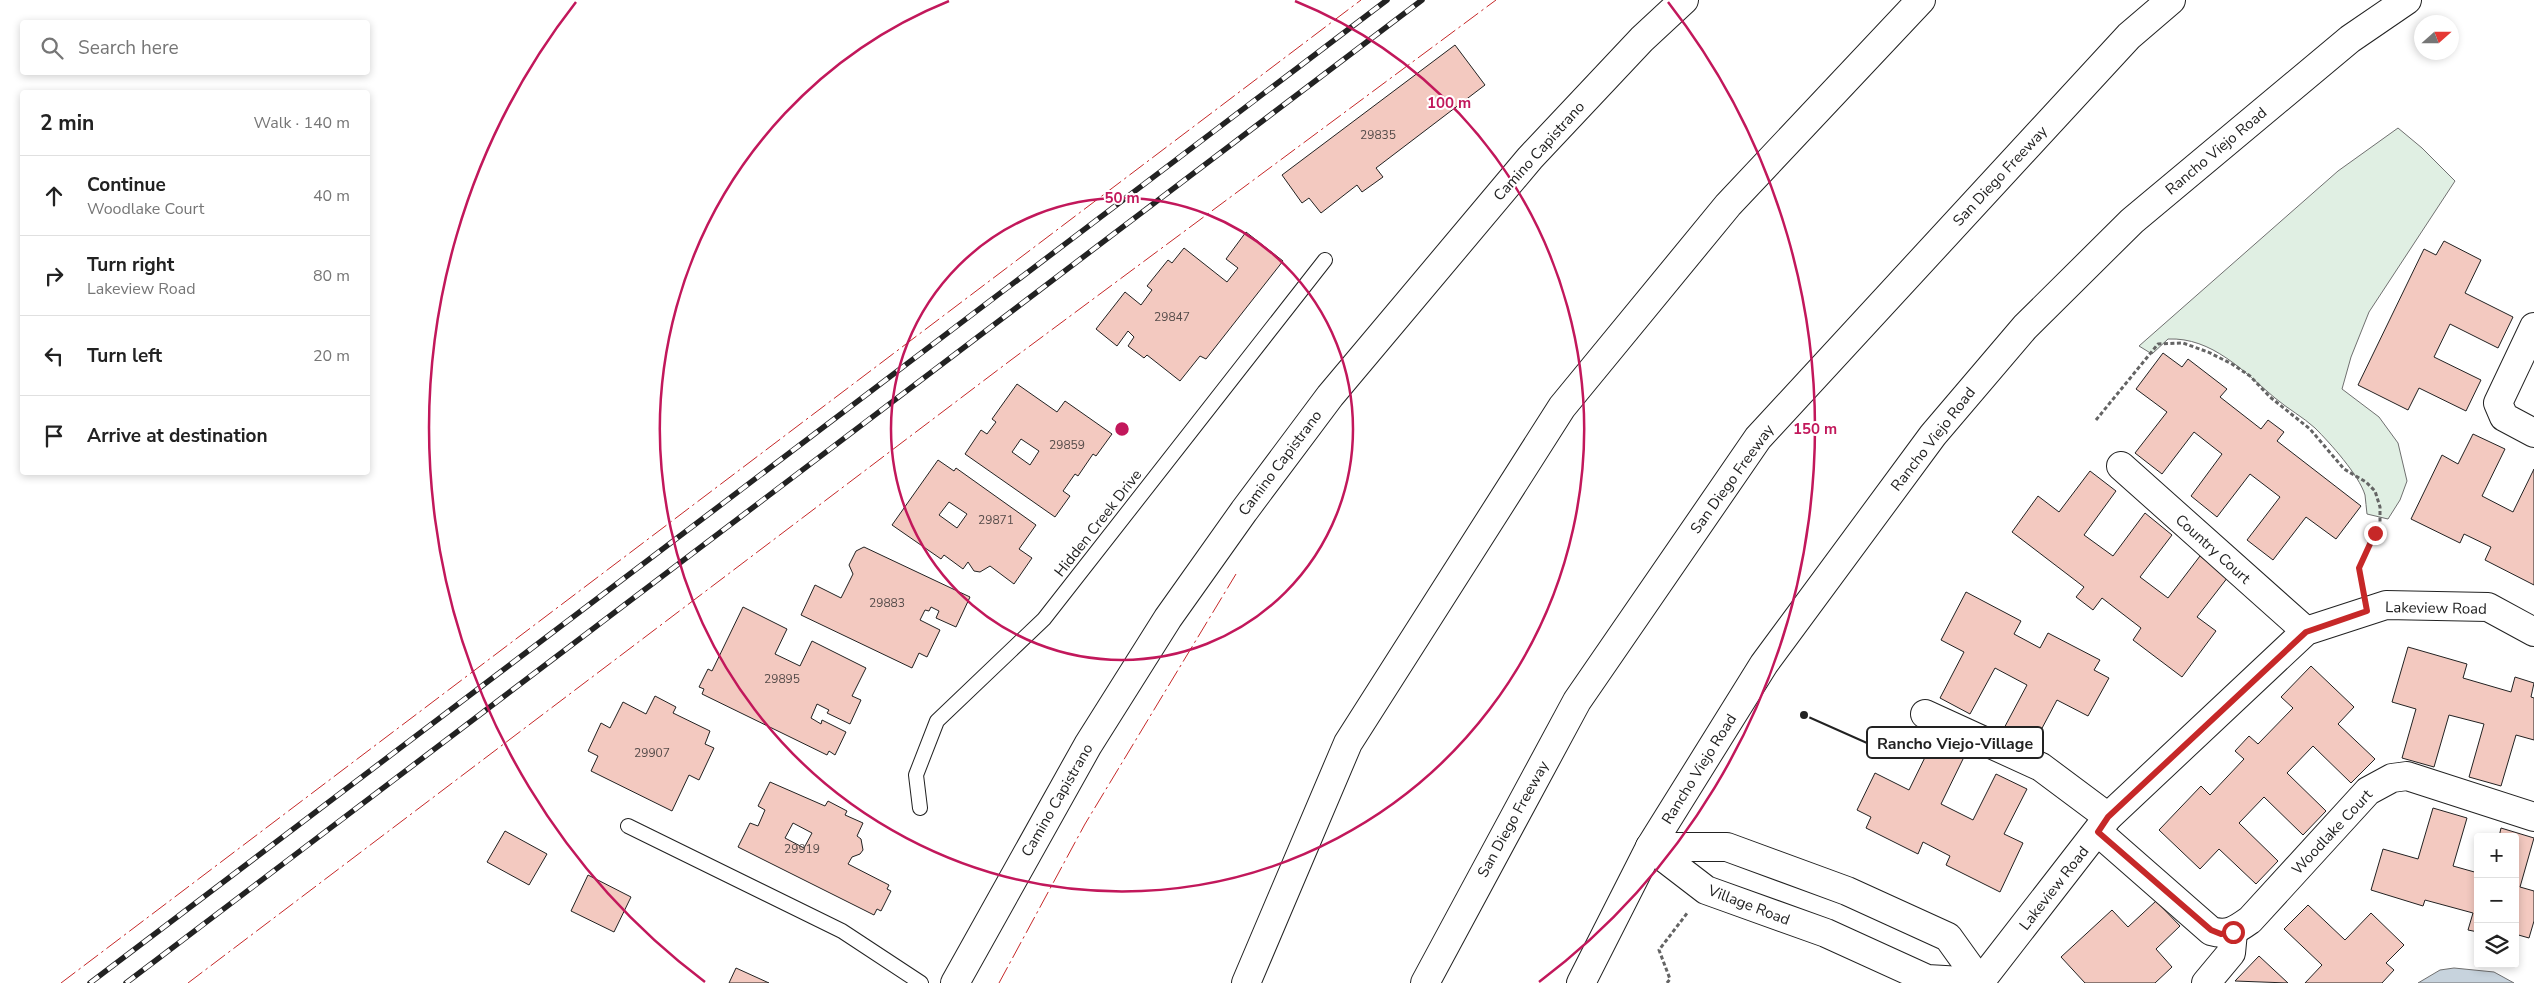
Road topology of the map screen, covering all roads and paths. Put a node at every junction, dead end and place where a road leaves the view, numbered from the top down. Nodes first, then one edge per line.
1 (1684, 0) edge
2 (1921, 0) edge
3 (2171, 0) edge
4 (2407, 0) edge
5 (1325, 260) dead end
6 (2534, 327) edge
7 (2096, 420) dead end
8 (2534, 433) edge
9 (2121, 466) dead end
10 (2367, 611) junction
11 (2306, 632) junction
12 (2534, 632) edge
13 (1925, 714) dead end
14 (920, 808) dead end
15 (2534, 817) edge
16 (2103, 824) junction
17 (628, 826) dead end
18 (1650, 847) junction
19 (2233, 932) junction
20 (1981, 982) edge
21 (921, 983) edge
22 (955, 983) edge
23 (1246, 983) edge
24 (1425, 983) edge
25 (1581, 983) edge
26 (2206, 983) edge

1 - 22 main road, Camino Capistrano
2 - 23 main road
3 - 24 main road, San Diego Freeway
4 - 18 main road, Rancho Viejo Road
5 - 14 lane, Hidden Creek Drive
6 - 8 main road
7 - 10 path
9 - 11 main road, Country Court
10 - 11 main road, Lakeview Road
10 - 12 main road, Lakeview Road
11 - 16 main road, Lakeview Road
13 - 16 main road
15 - 19 main road, Woodlake Court
16 - 19 main road
16 - 20 main road, Lakeview Road
17 - 21 lane
18 - 20 main road, Village Road
18 - 20 main road
18 - 25 main road, Rancho Viejo Road
19 - 26 main road

